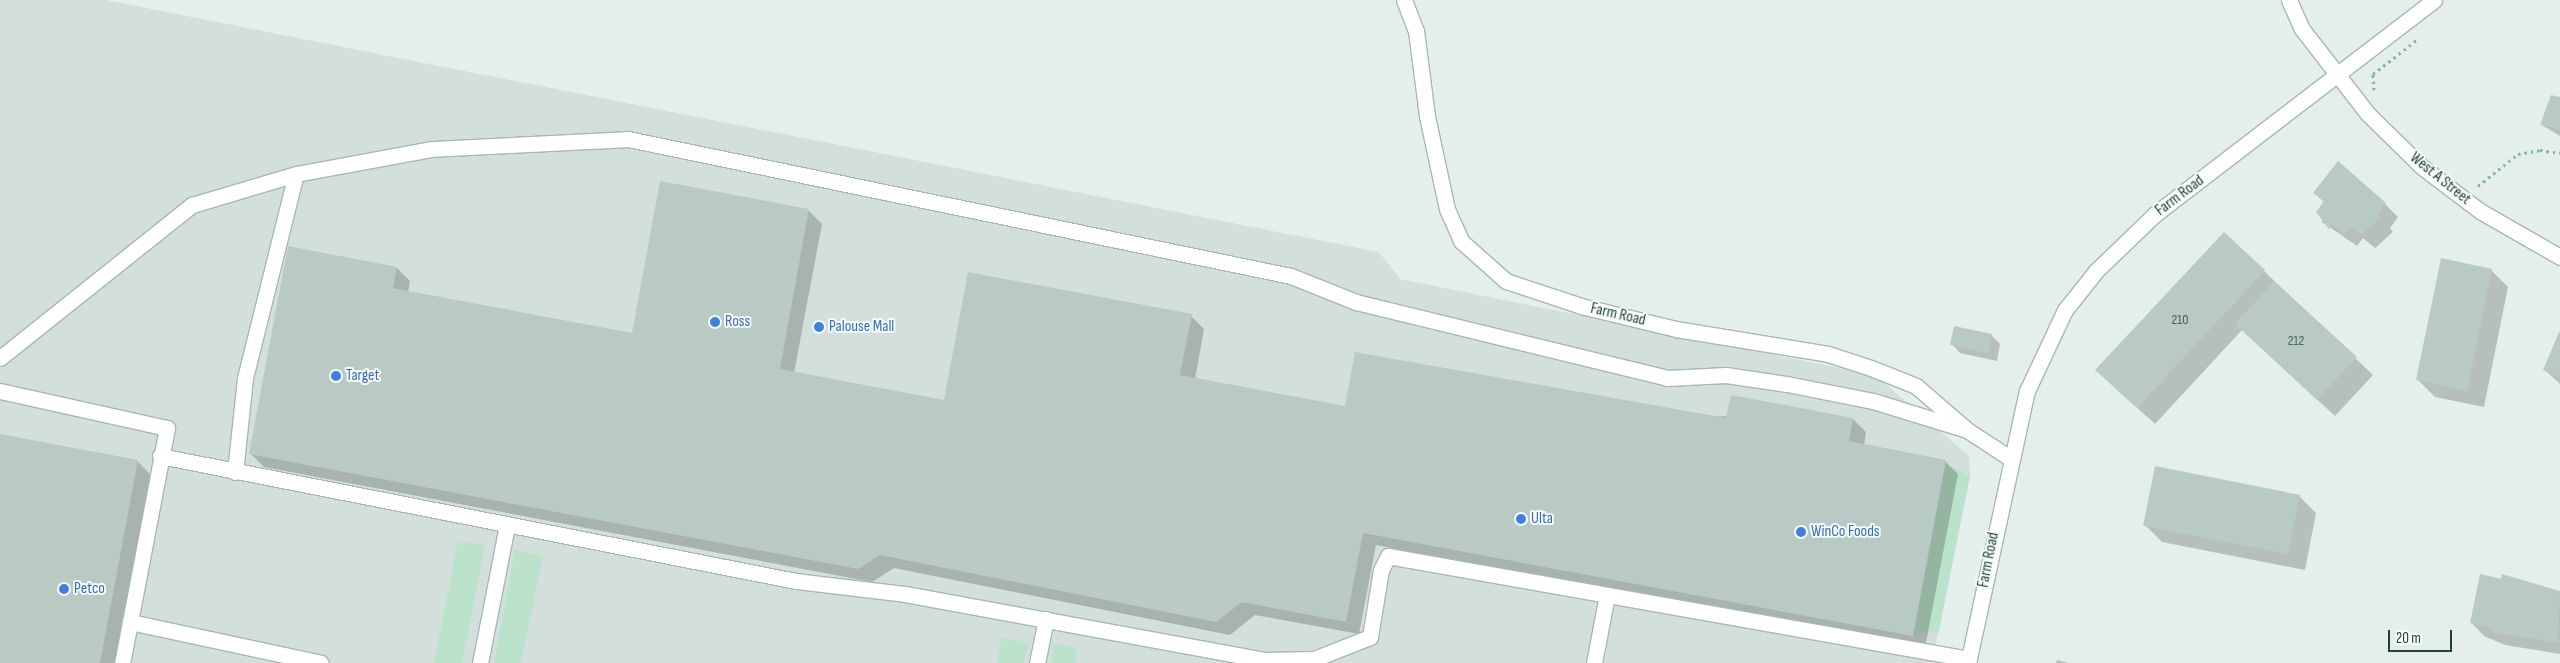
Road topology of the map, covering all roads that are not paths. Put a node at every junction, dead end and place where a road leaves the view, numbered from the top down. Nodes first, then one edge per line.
1 (1404, 0) edge
2 (2289, 0) edge
3 (2434, 0) edge
4 (2340, 76) junction
5 (296, 174) junction
6 (2560, 257) edge
7 (0, 358) edge
8 (0, 392) edge
9 (1967, 430) junction
10 (160, 456) junction
11 (2010, 458) junction
12 (234, 472) junction
13 (507, 526) junction
14 (1607, 595) junction
15 (1046, 619) junction
16 (130, 622) junction
17 (1968, 661) edge
18 (122, 663) edge
19 (321, 663) edge
20 (480, 663) edge
21 (1037, 663) edge
22 (1594, 663) edge

1 - 9 street, Farm Road
2 - 4 street, West A Street
3 - 4 street, Farm Road
4 - 6 street, West A Street
4 - 11 street, Farm Road
5 - 7 street
5 - 9 street
5 - 12 street
8 - 10 street
9 - 11 street, Farm Road
10 - 12 street
10 - 16 street
11 - 17 street, Farm Road
12 - 13 street
13 - 15 street
13 - 20 street
14 - 15 street
14 - 17 street
14 - 22 street
15 - 21 street
16 - 18 street
16 - 19 street

